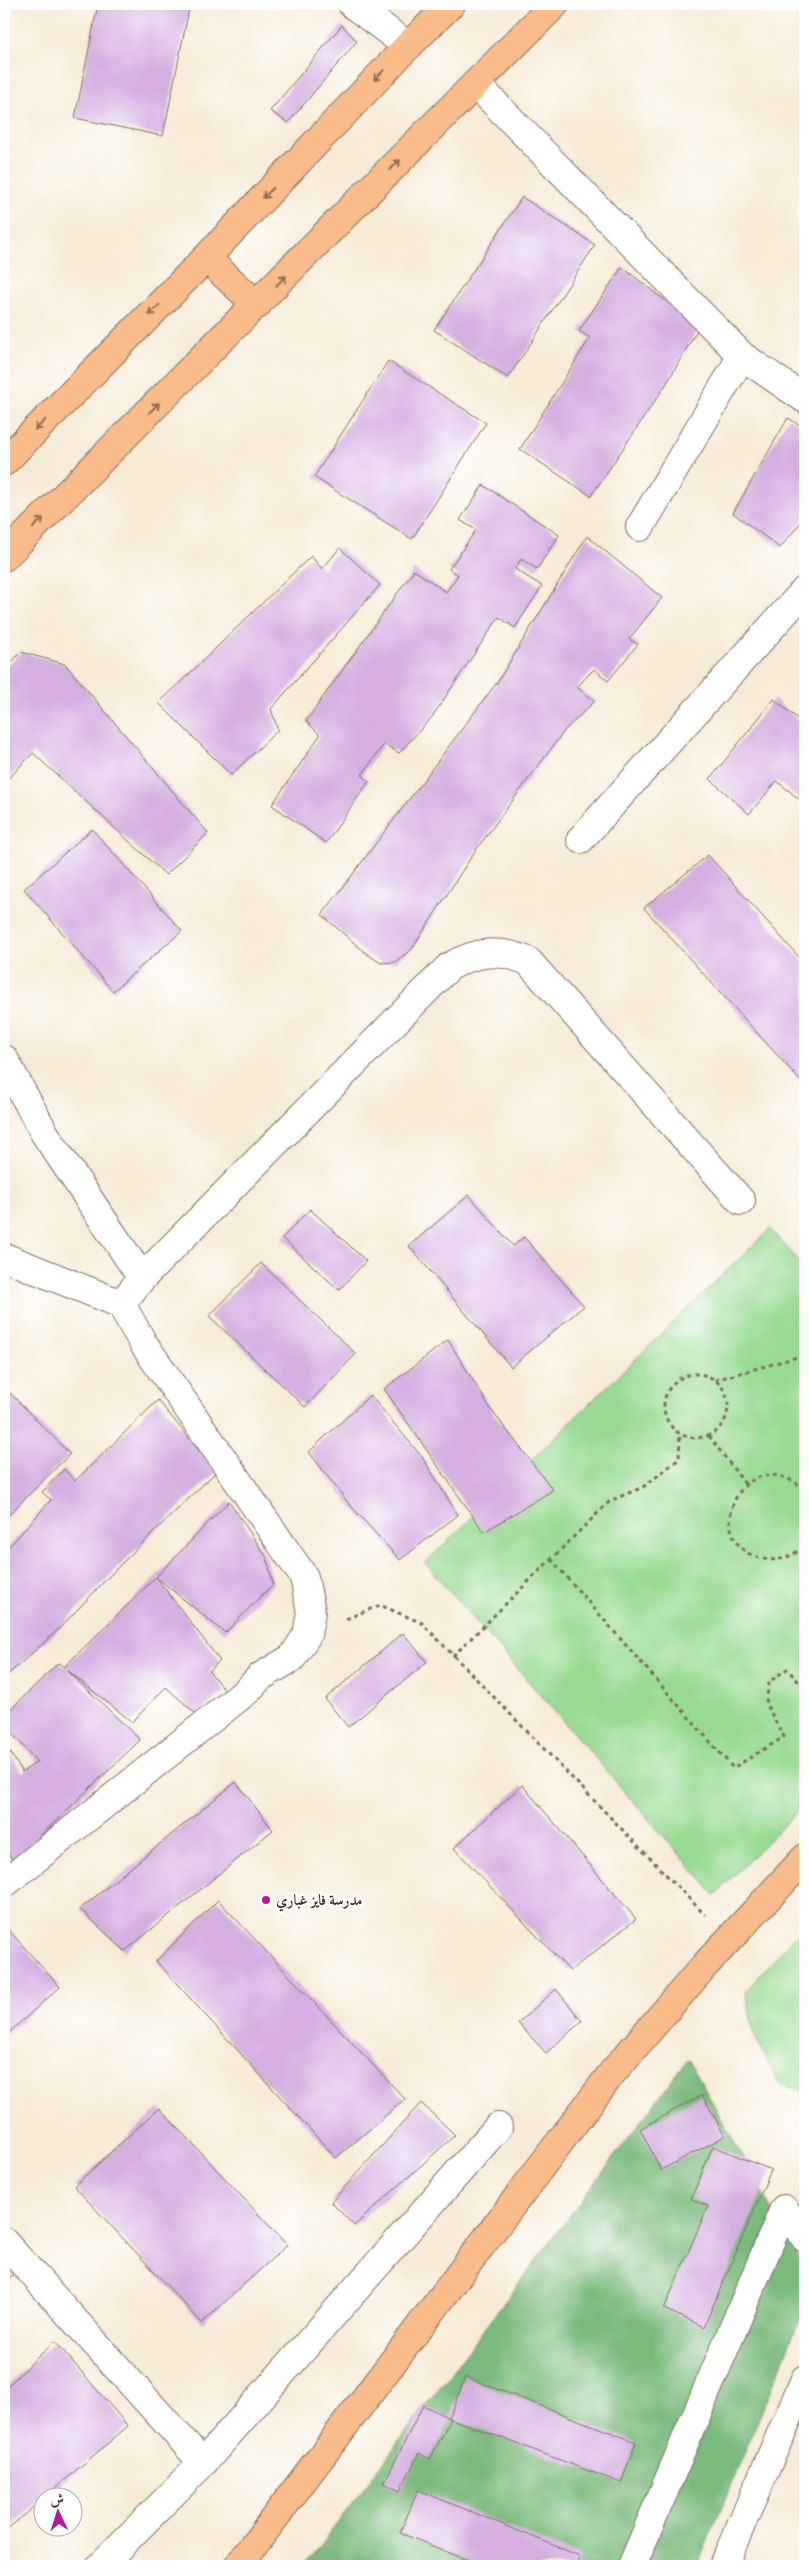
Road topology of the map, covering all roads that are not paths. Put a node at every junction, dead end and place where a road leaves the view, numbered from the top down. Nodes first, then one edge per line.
1 (352, 4) edge
2 (451, 4) edge
3 (555, 4) edge
4 (408, 46) junction
5 (476, 84) junction
6 (206, 258) junction
7 (257, 306) junction
8 (742, 356) junction
9 (805, 400) edge
10 (4, 462) edge
11 (640, 527) dead end
12 (4, 557) edge
13 (805, 590) edge
14 (581, 839) dead end
15 (4, 1059) edge
16 (741, 1201) dead end
17 (4, 1257) edge
18 (142, 1278) junction
19 (121, 1304) junction
20 (805, 1858) edge
21 (4, 1884) edge
22 (498, 2127) dead end
23 (805, 2238) edge
24 (4, 2242) edge
25 (805, 2379) edge
26 (203, 2463) junction
27 (100, 2566) edge
28 (238, 2566) edge
29 (632, 2566) edge
30 (723, 2566) edge

1 - 4 street
2 - 4 main road
3 - 5 main road
4 -> 6 main road
7 -> 5 main road
5 - 8 street
6 - 7 main road
6 -> 10 main road
12 -> 7 main road
8 - 9 street
8 - 11 street
13 - 14 street
15 - 18 street
16 - 18 street
17 - 19 street
18 - 19 street
19 - 21 street
20 - 28 main road
22 - 26 street
23 - 29 street
24 - 26 street
25 - 30 street
26 - 27 street

